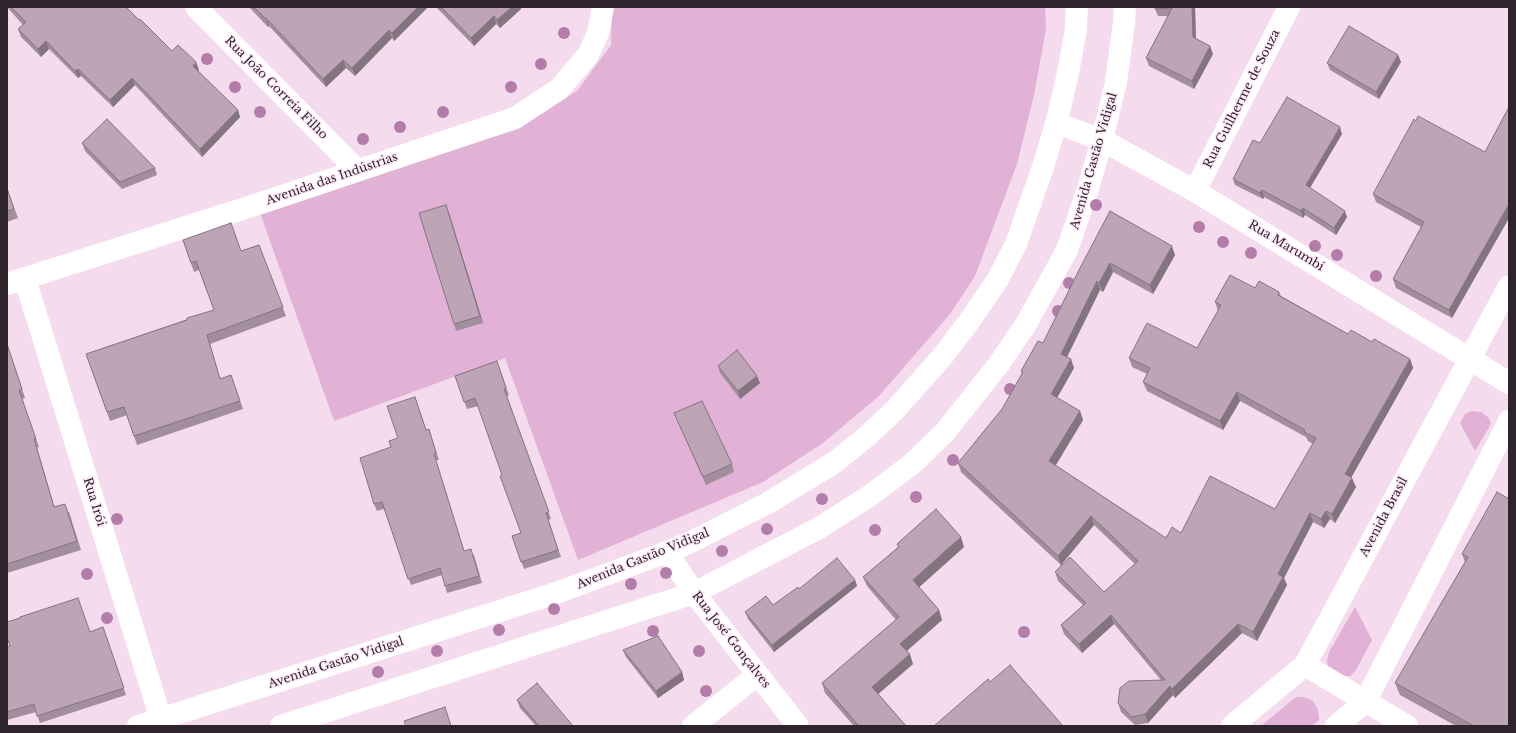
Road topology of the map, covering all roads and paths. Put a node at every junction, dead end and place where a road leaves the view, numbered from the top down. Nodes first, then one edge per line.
1 (196, 7) edge
2 (603, 7) edge
3 (1077, 7) edge
4 (1125, 7) edge
5 (1289, 7) edge
6 (1056, 123) junction
7 (1102, 140) junction
8 (357, 170) junction
9 (1195, 191) junction
10 (16, 282) edge
11 (1509, 286) edge
12 (1469, 359) junction
13 (1509, 383) edge
14 (1509, 421) edge
15 (667, 552) junction
16 (694, 593) junction
17 (1305, 665) junction
18 (757, 675) junction
19 (1365, 702) junction
20 (162, 723) edge
21 (138, 726) edge
22 (281, 726) edge
23 (693, 726) edge
24 (798, 726) edge
25 (1232, 726) edge
26 (1336, 726) edge
27 (1352, 726) edge
28 (1408, 726) edge

1 - 8 street, Rua João Correia Filho
2 - 8 street, Avenida das Indústrias
3 - 6 street, Avenida Gastão Vidigal
4 - 7 street, Avenida Gastão Vidigal
5 - 9 street, Rua Guilherme de Souza
6 - 7 street, Rua Marumbi
6 - 15 street, Avenida Gastão Vidigal
7 - 9 street, Rua Marumbi
7 - 16 street, Avenida Gastão Vidigal
8 - 10 street, Avenida das Indústrias
9 - 12 street, Rua Marumbi
10 - 20 street, Rua Irói
11 - 12 street, Avenida Brasil
12 - 13 street, Rua Marumbi
12 - 17 street, Avenida Brasil
14 - 19 street
15 - 16 street, Rua José Gonçalves
15 - 20 street, Avenida Gastão Vidigal
16 - 18 street, Rua José Gonçalves
16 - 22 street, Avenida Gastão Vidigal
17 - 19 street
17 - 25 street, Avenida Brasil
18 - 23 street
18 - 24 street, Rua José Gonçalves
19 - 26 street
19 - 27 street
19 - 28 street
20 - 21 street, Avenida Gastão Vidigal

